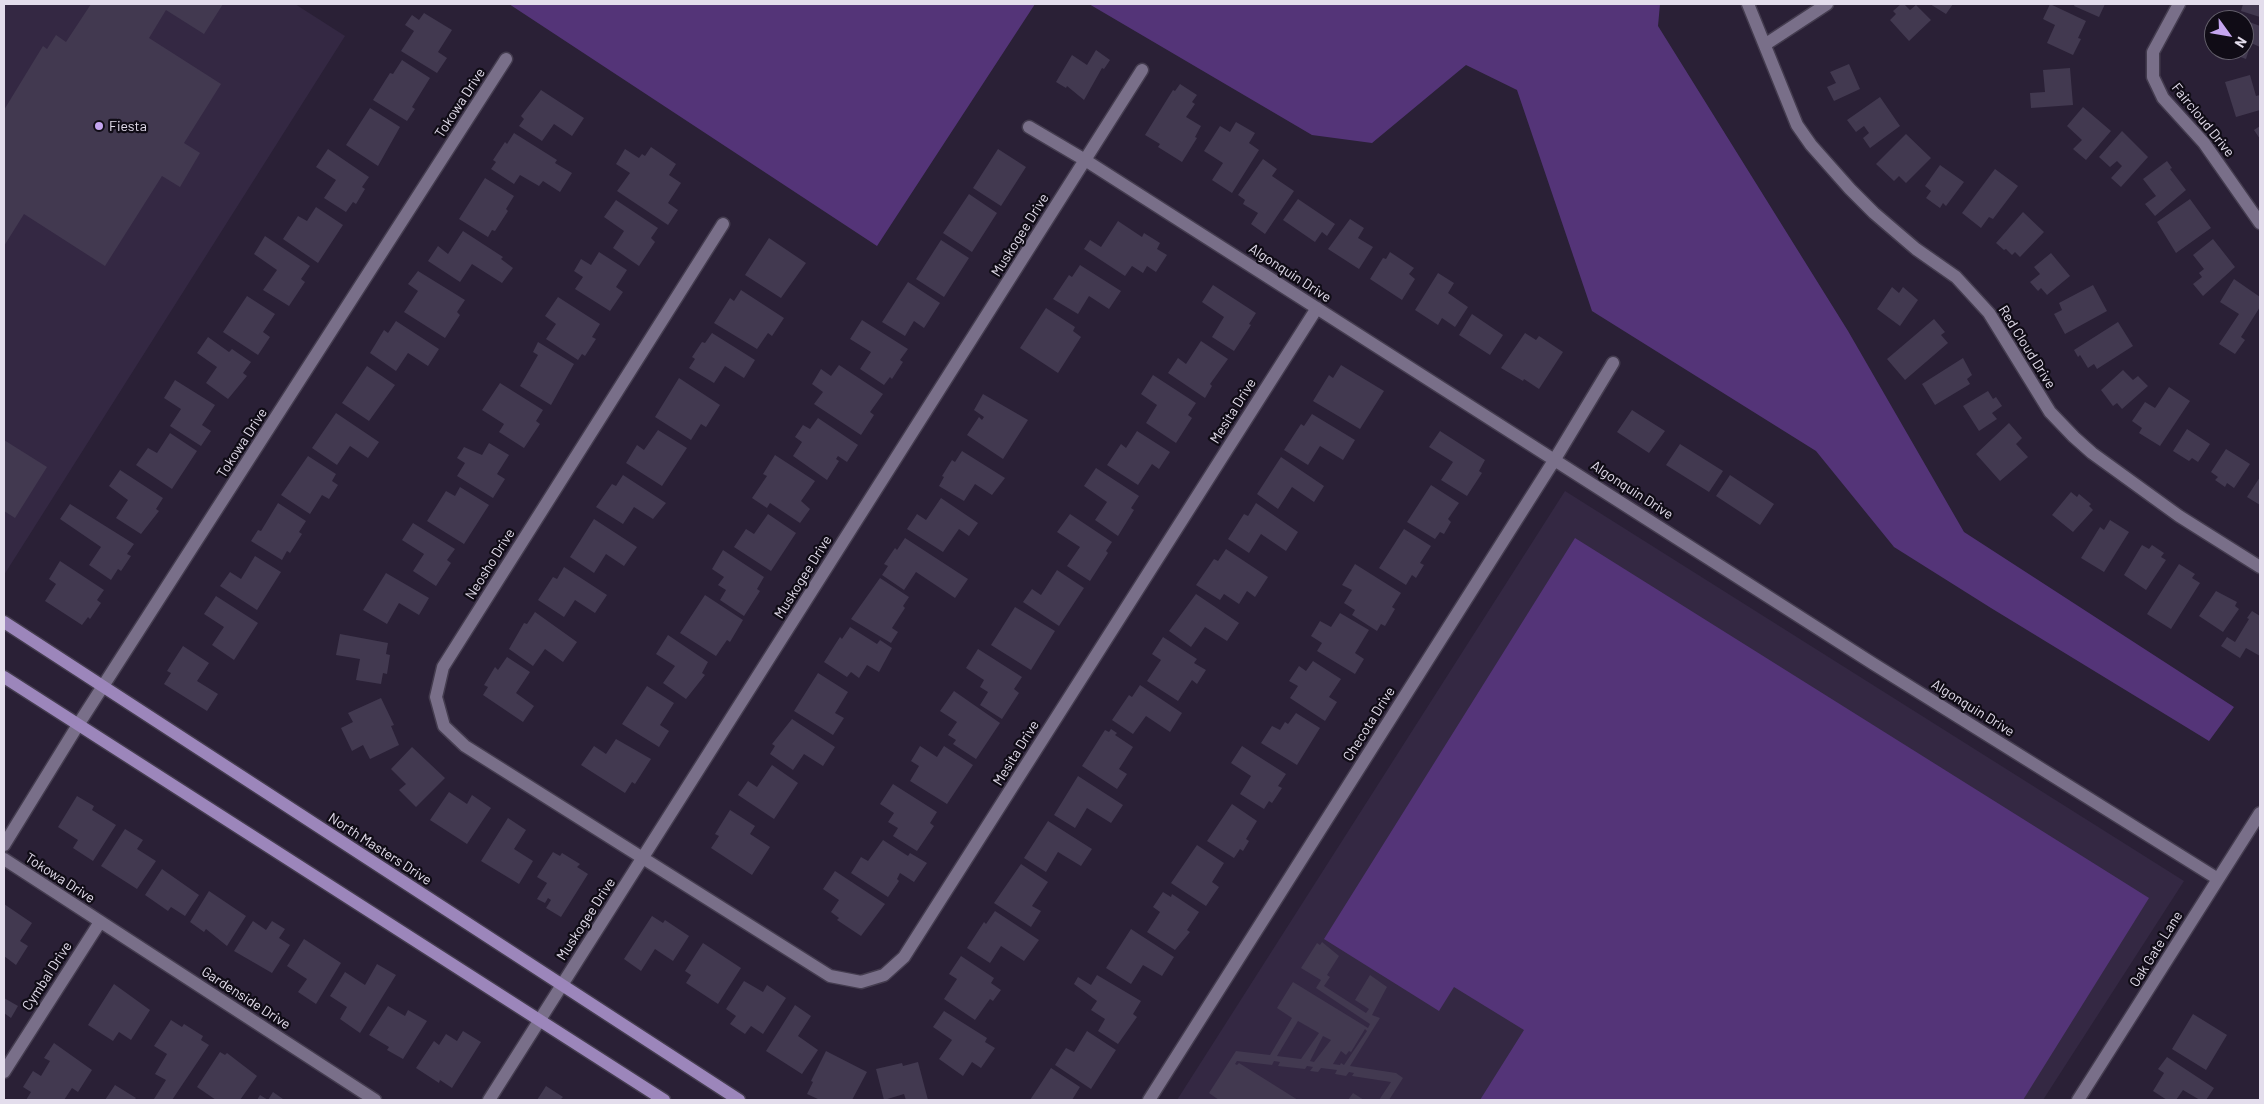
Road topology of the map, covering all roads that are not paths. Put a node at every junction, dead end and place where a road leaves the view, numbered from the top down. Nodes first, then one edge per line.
1 (1748, 4) edge
2 (1827, 4) edge
3 (2179, 4) edge
4 (1766, 44) junction
5 (506, 59) dead end
6 (1142, 70) dead end
7 (1029, 127) dead end
8 (1085, 160) junction
9 (2260, 223) edge
10 (723, 224) dead end
11 (1317, 308) junction
12 (1614, 363) dead end
13 (1555, 459) junction
14 (2260, 567) edge
15 (4, 622) edge
16 (4, 677) edge
17 (104, 686) junction
18 (78, 725) junction
19 (2260, 813) edge
20 (4, 845) edge
21 (643, 858) junction
22 (4, 860) edge
23 (2218, 879) junction
24 (100, 922) junction
25 (561, 986) junction
26 (539, 1021) junction
27 (4, 1072) edge
28 (375, 1100) edge
29 (489, 1100) edge
30 (664, 1100) edge
31 (739, 1100) edge
32 (1149, 1100) edge
33 (2078, 1100) edge

1 - 4 street, Red Cloud Drive
2 - 4 street
3 - 9 street, Faircloud Drive
4 - 14 street, Red Cloud Drive
5 - 17 street, Tokowa Drive
6 - 8 street, Muskogee Drive
7 - 8 street, Algonquin Drive
8 - 11 street, Algonquin Drive
8 - 21 street, Muskogee Drive
10 - 21 street, Neosho Drive
11 - 13 street, Algonquin Drive
11 - 21 street, Mesita Drive
12 - 13 street, Checota Drive
13 - 23 street, Algonquin Drive
13 - 32 street, Checota Drive
15 - 17 main road, North Masters Drive
16 - 18 main road
17 - 18 street, Tokowa Drive
17 - 25 main road, North Masters Drive
18 - 20 street, Tokowa Drive
18 - 26 main road
19 - 23 street, Oak Gate Lane
21 - 25 street, Muskogee Drive
22 - 24 street, Tokowa Drive
23 - 33 street, Oak Gate Lane
24 - 27 street, Cymbal Drive
24 - 28 street, Gardenside Drive
25 - 26 street, Muskogee Drive
25 - 31 main road, North Masters Drive
26 - 29 street, Muskogee Drive
26 - 30 main road

